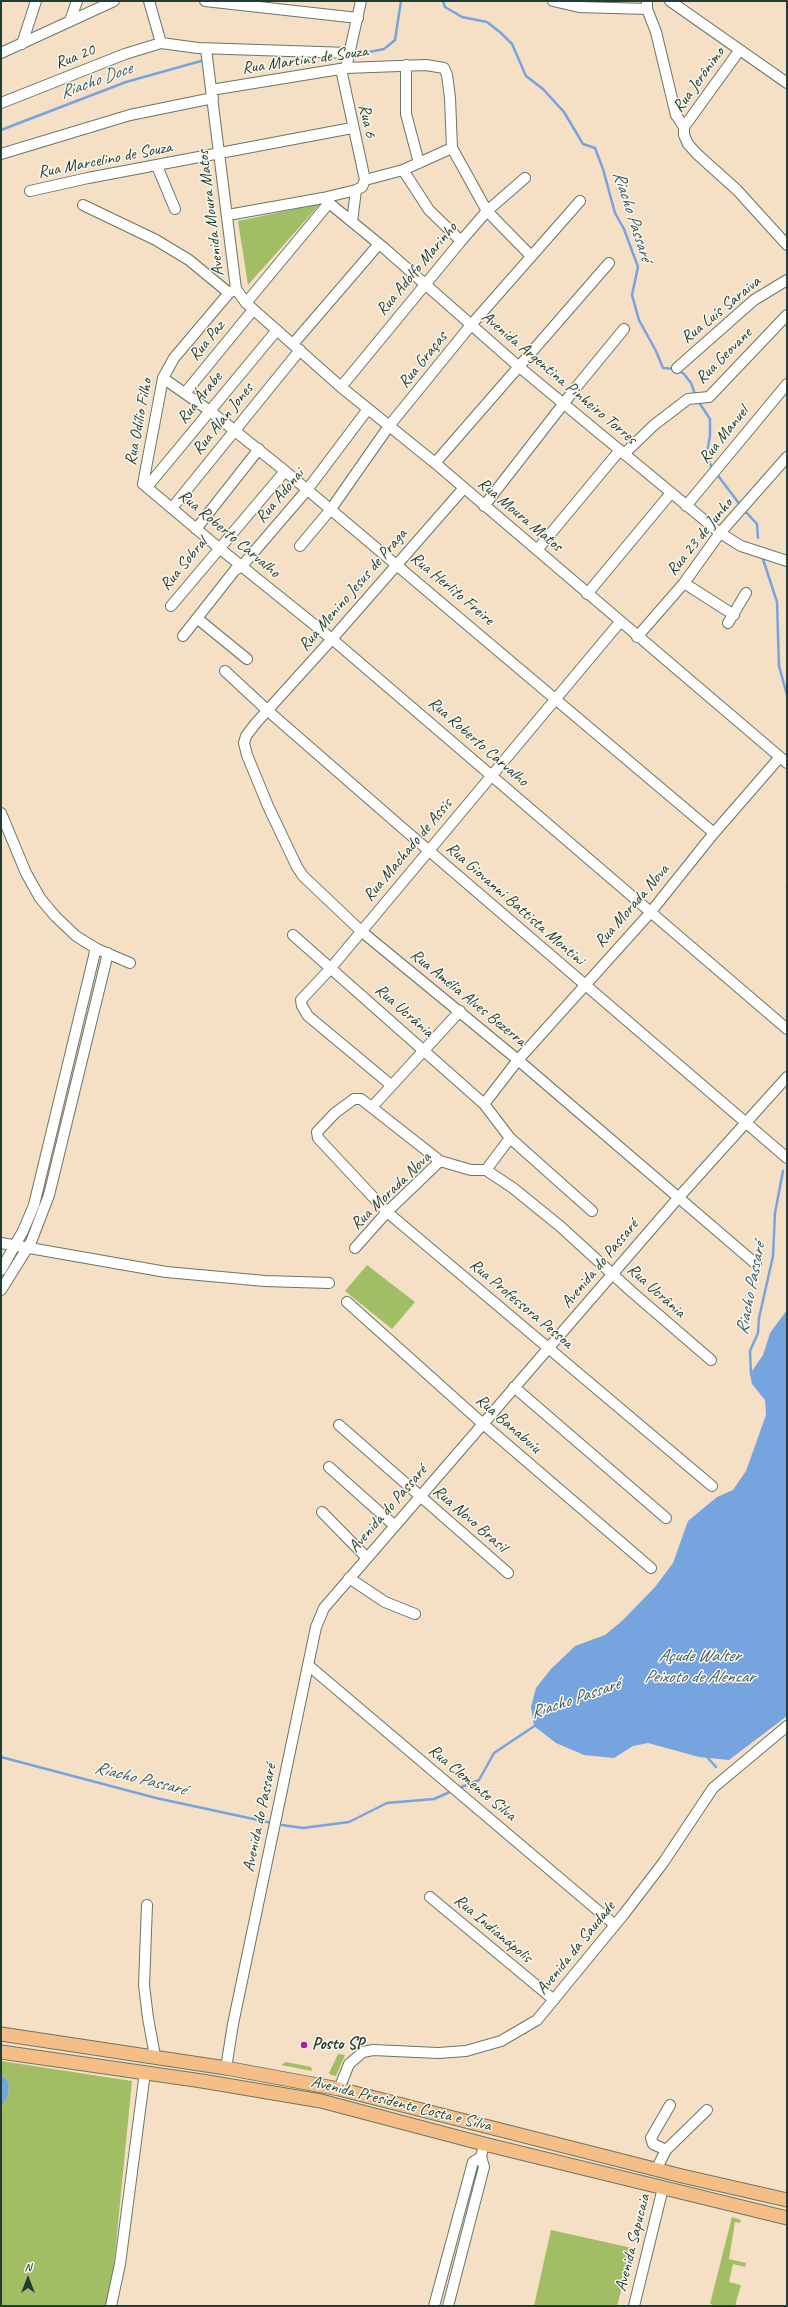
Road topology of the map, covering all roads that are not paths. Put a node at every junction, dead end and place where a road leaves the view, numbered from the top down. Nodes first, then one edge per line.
1 (36, 1) edge
2 (77, 1) edge
3 (114, 1) edge
4 (149, 1) edge
5 (205, 1) edge
6 (361, 1) edge
7 (553, 1) edge
8 (670, 1) edge
9 (590, 4) edge
10 (647, 5) edge
11 (358, 18) junction
12 (70, 21) junction
13 (159, 38) junction
14 (22, 44) junction
15 (206, 49) junction
16 (739, 51) junction
17 (1, 53) edge
18 (349, 53) junction
19 (406, 65) junction
20 (343, 68) junction
21 (787, 83) edge
22 (212, 94) junction
23 (1, 102) edge
24 (684, 127) junction
25 (352, 128) junction
26 (452, 148) junction
27 (1, 154) edge
28 (220, 154) junction
29 (419, 163) junction
30 (157, 166) junction
31 (403, 170) junction
32 (525, 178) dead end
33 (364, 180) junction
34 (356, 190) junction
35 (30, 191) dead end
36 (326, 200) junction
37 (580, 201) dead end
38 (83, 205) dead end
39 (175, 209) dead end
40 (488, 211) junction
41 (228, 215) junction
42 (352, 222) junction
43 (786, 240) edge
44 (461, 241) junction
45 (379, 244) junction
46 (532, 256) junction
47 (609, 263) dead end
48 (787, 280) edge
49 (425, 284) junction
50 (232, 291) junction
51 (250, 307) junction
52 (787, 315) edge
53 (471, 325) junction
54 (624, 329) dead end
55 (277, 330) junction
56 (296, 347) junction
57 (518, 366) junction
58 (677, 368) dead end
59 (163, 378) junction
60 (787, 384) edge
61 (341, 387) junction
62 (185, 393) junction
63 (564, 403) junction
64 (368, 409) junction
65 (210, 411) junction
66 (389, 426) junction
67 (235, 430) junction
68 (259, 450) junction
69 (622, 452) junction
70 (787, 457) edge
71 (435, 463) junction
72 (285, 471) junction
73 (145, 485) junction
74 (463, 489) junction
75 (307, 490) junction
76 (671, 493) junction
77 (484, 506) junction
78 (686, 506) junction
79 (172, 508) junction
80 (331, 509) junction
81 (196, 529) junction
82 (720, 533) junction
83 (300, 546) dead end
84 (219, 548) junction
85 (538, 550) junction
86 (787, 561) edge
87 (397, 564) junction
88 (241, 567) junction
89 (684, 583) junction
90 (746, 593) dead end
91 (587, 594) junction
92 (171, 606) dead end
93 (198, 619) junction
94 (620, 622) junction
95 (183, 636) dead end
96 (637, 637) junction
97 (332, 639) junction
98 (247, 659) dead end
99 (225, 671) dead end
100 (556, 698) junction
101 (266, 710) junction
102 (784, 760) edge
103 (492, 774) junction
104 (1, 813) edge
105 (714, 833) junction
106 (428, 850) junction
107 (650, 914) junction
108 (361, 931) junction
109 (293, 935) dead end
110 (96, 948) junction
111 (108, 953) junction
112 (130, 963) dead end
113 (330, 968) junction
114 (584, 985) junction
115 (460, 1011) junction
116 (787, 1029) edge
117 (424, 1049) junction
118 (518, 1060) junction
119 (787, 1076) edge
120 (391, 1086) junction
121 (484, 1104) junction
122 (372, 1107) junction
123 (746, 1122) junction
124 (510, 1138) junction
125 (787, 1158) edge
126 (440, 1160) junction
127 (486, 1170) junction
128 (678, 1197) junction
129 (592, 1211) dead end
130 (387, 1212) junction
131 (1, 1243) edge
132 (16, 1245) junction
133 (28, 1247) junction
134 (355, 1248) dead end
135 (756, 1264) dead end
136 (1, 1270) edge
137 (613, 1274) junction
138 (329, 1283) dead end
139 (1, 1290) edge
140 (347, 1302) dead end
141 (549, 1349) junction
142 (711, 1360) dead end
143 (514, 1387) junction
144 (482, 1423) junction
145 (339, 1425) dead end
146 (329, 1468) dead end
147 (712, 1486) dead end
148 (420, 1497) junction
149 (322, 1512) dead end
150 (666, 1518) dead end
151 (395, 1526) junction
152 (367, 1558) junction
153 (651, 1568) dead end
154 (508, 1573) dead end
155 (349, 1578) junction
156 (415, 1614) dead end
157 (308, 1665) junction
158 (787, 1726) edge
159 (430, 1897) dead end
160 (147, 1905) dead end
161 (615, 1925) junction
162 (554, 2000) junction
163 (1, 2034) edge
164 (77, 2045) junction
165 (100, 2048) junction
166 (1, 2052) edge
167 (155, 2056) junction
168 (74, 2063) junction
169 (98, 2066) junction
170 (226, 2068) junction
171 (144, 2072) junction
172 (326, 2087) junction
173 (339, 2089) junction
174 (321, 2101) junction
175 (670, 2105) dead end
176 (707, 2110) dead end
177 (451, 2118) junction
178 (475, 2124) junction
179 (447, 2133) junction
180 (471, 2140) junction
181 (483, 2150) junction
182 (666, 2150) junction
183 (656, 2170) junction
184 (663, 2188) junction
185 (787, 2200) edge
186 (787, 2218) edge
187 (435, 2305) edge
188 (111, 2306) edge
189 (448, 2306) edge
190 (634, 2306) edge

1 - 14 street
2 - 12 street
3 - 12 street
4 - 13 street
5 - 11 street
6 - 11 street, Rua 6
7 - 9 street
8 - 16 street
9 - 10 street
10 - 24 street
11 - 18 street, Rua 6
12 - 14 street
13 - 15 street
13 - 23 street, Rua 20
14 - 17 street
15 - 18 street
15 - 22 street, Avenida Moura Matos
16 - 21 street
16 - 24 street, Rua Jerônimo
18 - 20 street, Rua 6
19 - 20 street, Rua Martins de Souza
19 - 26 street, Rua Martins de Souza
19 - 29 street
20 - 22 street, Rua Martins de Souza
20 - 25 street, Rua 6
22 - 27 street, Rua Martins de Souza
22 - 28 street, Avenida Moura Matos
24 - 43 street
25 - 28 street, Rua Marcelino de Souza
25 - 33 street, Rua 6
26 - 29 street
26 - 40 street
28 - 30 street, Rua Marcelino de Souza
28 - 41 street, Avenida Moura Matos
29 - 31 street
30 - 35 street, Rua Marcelino de Souza
30 - 39 street
31 - 33 street
31 - 44 street
32 - 40 street, Rua Adolfo Marinho
33 - 34 street
34 - 36 street
34 - 42 street
36 - 41 street
36 - 42 street, Avenida Argentina Pinheiro Torres
36 - 51 street, Rua Paz
37 - 46 street, Rua Graças
38 - 50 street, Avenida Moura Matos
40 - 44 street, Rua Adolfo Marinho
40 - 46 street
41 - 50 street, Avenida Moura Matos
42 - 45 street, Avenida Argentina Pinheiro Torres
44 - 49 street, Rua Adolfo Marinho
45 - 49 street, Avenida Argentina Pinheiro Torres
45 - 56 street, Rua Alan Jones
46 - 53 street, Rua Graças
47 - 57 street
48 - 58 street, Rua Luís Saraiva
49 - 53 street, Avenida Argentina Pinheiro Torres
49 - 61 street, Rua Adolfo Marinho
50 - 51 street, Rua Moura Matos
50 - 59 street, Rua Odílio Filho
51 - 55 street, Rua Moura Matos
51 - 62 street, Rua Paz
52 - 69 street, Rua Geovane
53 - 57 street, Avenida Argentina Pinheiro Torres
53 - 66 street, Rua Graças
54 - 63 street
55 - 56 street, Rua Moura Matos
55 - 65 street, Rua Árabe
56 - 61 street, Rua Moura Matos
56 - 67 street, Rua Alan Jones
57 - 63 street, Avenida Argentina Pinheiro Torres
57 - 71 street
59 - 62 street, Rua Herlito Freire
59 - 73 street, Rua Odílio Filho
60 - 78 street, Rua Manuel
61 - 64 street, Rua Moura Matos
62 - 65 street, Rua Herlito Freire
63 - 69 street, Avenida Argentina Pinheiro Torres
63 - 77 street
64 - 66 street, Rua Moura Matos
64 - 75 street, Rua Adonai
65 - 67 street, Rua Herlito Freire
65 - 73 street, Rua Árabe
66 - 71 street, Rua Moura Matos
66 - 80 street, Rua Graças
67 - 68 street, Rua Herlito Freire
67 - 79 street, Rua Alan Jones
68 - 72 street, Rua Herlito Freire
68 - 81 street
69 - 76 street, Avenida Argentina Pinheiro Torres
69 - 85 street, Rua Geovane
70 - 82 street, Rua 23 de Junho
71 - 74 street, Rua Moura Matos
72 - 75 street, Rua Herlito Freire
72 - 84 street, Rua Sobral
73 - 79 street, Rua Roberto Carvalho
74 - 77 street, Rua Moura Matos
74 - 87 street, Rua Menino Jesus de Praga
75 - 80 street, Rua Herlito Freire
75 - 88 street, Rua Adonai
76 - 78 street, Avenida Argentina Pinheiro Torres
76 - 91 street
77 - 85 street, Rua Moura Matos
78 - 82 street, Avenida Argentina Pinheiro Torres
79 - 81 street, Rua Roberto Carvalho
80 - 83 street, Rua Graças
80 - 87 street, Rua Herlito Freire
81 - 84 street, Rua Roberto Carvalho
82 - 86 street, Avenida Argentina Pinheiro Torres
82 - 89 street, Rua 23 de Junho
84 - 88 street, Rua Roberto Carvalho
84 - 92 street, Rua Sobral
85 - 91 street, Rua Moura Matos
87 - 97 street, Rua Menino Jesus de Praga
87 - 100 street, Rua Herlito Freire
88 - 93 street, Rua Adonai
88 - 97 street, Rua Roberto Carvalho
89 - 90 street
89 - 96 street, Rua 23 de Junho
91 - 94 street, Rua Moura Matos
93 - 95 street, Rua Adonai
93 - 98 street
94 - 96 street, Rua Moura Matos
94 - 100 street, Rua Machado de Assis
96 - 102 street, Rua Moura Matos
97 - 101 street, Rua Menino Jesus de Praga
97 - 103 street, Rua Roberto Carvalho
99 - 101 street, Rua Giovanni Battista Montini
100 - 103 street, Rua Machado de Assis
100 - 105 street, Rua Herlito Freire
101 - 106 street, Rua Giovanni Battista Montini
101 - 108 street, Rua Amélia Alves Bezerra
102 - 105 street, Rua Morada Nova
103 - 106 street, Rua Machado de Assis
103 - 107 street, Rua Roberto Carvalho
104 - 110 street
105 - 107 street, Rua Morada Nova
106 - 108 street, Rua Machado de Assis
106 - 114 street, Rua Giovanni Battista Montini
107 - 114 street, Rua Morada Nova
107 - 116 street, Rua Roberto Carvalho
108 - 113 street, Rua Machado de Assis
108 - 115 street, Rua Amélia Alves Bezerra
109 - 113 street, Rua Ucrânia
110 - 111 street
110 - 132 street
111 - 112 street
111 - 133 street
113 - 117 street, Rua Ucrânia
113 - 120 street, Rua Machado de Assis
114 - 118 street, Rua Morada Nova
114 - 123 street, Rua Giovanni Battista Montini
115 - 117 street
115 - 118 street, Rua Amélia Alves Bezerra
117 - 120 street
117 - 121 street, Rua Ucrânia
118 - 121 street, Rua Morada Nova
118 - 128 street, Rua Amélia Alves Bezerra
119 - 123 street, Avenida do Passaré
120 - 122 street
121 - 124 street
122 - 126 street
122 - 130 street, Rua Professora Pessoa
123 - 125 street, Rua Giovanni Battista Montini
123 - 128 street, Avenida do Passaré
124 - 127 street
124 - 129 street
126 - 127 street, Rua Morada Nova
126 - 130 street, Rua Morada Nova
127 - 137 street, Rua Ucrânia
128 - 135 street, Rua Amélia Alves Bezerra
128 - 137 street, Avenida do Passaré
130 - 134 street, Rua Morada Nova
130 - 141 street, Rua Professora Pessoa
131 - 132 street
132 - 133 street
132 - 136 street
133 - 138 street
133 - 139 street
137 - 141 street, Avenida do Passaré
137 - 142 street, Rua Ucrânia
140 - 144 street, Rua Banabuíu
141 - 143 street, Avenida do Passaré
141 - 147 street, Rua Professora Pessoa
143 - 144 street, Avenida do Passaré
143 - 150 street
144 - 148 street, Avenida do Passaré
144 - 153 street, Rua Banabuíu
145 - 148 street, Rua Novo Brasil
146 - 151 street
148 - 151 street, Avenida do Passaré
148 - 154 street, Rua Novo Brasil
149 - 152 street
151 - 152 street, Avenida do Passaré
152 - 155 street, Avenida do Passaré
155 - 156 street
155 - 157 street, Avenida do Passaré
157 - 161 street, Rua Clemente Silva
157 - 170 street, Avenida do Passaré
158 - 161 street, Avenida da Saudade
159 - 162 street, Rua Indianápolis
160 - 167 street
161 - 162 street, Avenida da Saudade
162 - 173 street, Avenida da Saudade
163 - 164 main road, Avenida Presidente Costa e Silva
164 - 165 main road, Avenida Presidente Costa e Silva
164 - 168 main road
165 - 167 main road, Avenida Presidente Costa e Silva
165 - 169 main road
166 - 168 main road, Avenida Presidente Costa e Silva
167 - 170 main road, Avenida Presidente Costa e Silva
168 - 169 main road, Avenida Presidente Costa e Silva
169 - 171 main road, Avenida Presidente Costa e Silva
170 - 172 main road, Avenida Presidente Costa e Silva
171 - 174 main road, Avenida Presidente Costa e Silva
171 - 188 street
172 - 173 main road, Avenida Presidente Costa e Silva
172 - 174 main road
173 - 177 main road, Avenida Presidente Costa e Silva
174 - 179 main road, Avenida Presidente Costa e Silva
175 - 182 street
176 - 182 street
177 - 178 main road, Avenida Presidente Costa e Silva
177 - 179 main road
178 - 180 main road
178 - 183 main road, Avenida Presidente Costa e Silva
179 - 180 main road, Avenida Presidente Costa e Silva
180 - 181 main road, Avenida Presidente Costa e Silva
181 - 184 main road, Avenida Presidente Costa e Silva
181 - 187 street
181 - 189 street
182 - 183 street
183 - 185 main road, Avenida Presidente Costa e Silva
184 - 186 main road, Avenida Presidente Costa e Silva
184 - 190 street, Avenida Sapucaia

